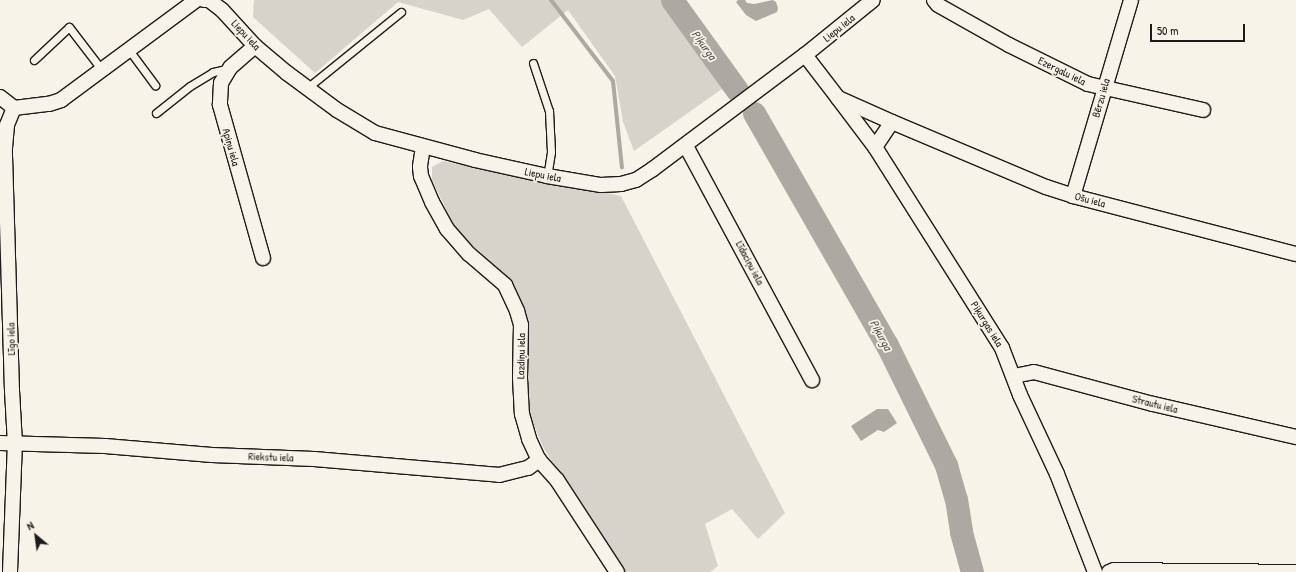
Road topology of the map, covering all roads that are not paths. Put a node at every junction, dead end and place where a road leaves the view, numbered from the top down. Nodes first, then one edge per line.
1 (196, 0) edge
2 (204, 0) edge
3 (873, 0) edge
4 (934, 0) edge
5 (1131, 0) edge
6 (224, 5) edge
7 (401, 12) dead end
8 (255, 46) junction
9 (129, 50) junction
10 (805, 55) junction
11 (34, 60) dead end
12 (533, 63) dead end
13 (230, 68) junction
14 (102, 70) junction
15 (155, 85) dead end
16 (308, 88) junction
17 (1104, 89) junction
18 (0, 97) edge
19 (838, 98) junction
20 (14, 108) junction
21 (1203, 110) dead end
22 (156, 113) dead end
23 (892, 122) junction
24 (686, 146) junction
25 (423, 147) junction
26 (875, 147) junction
27 (547, 176) junction
28 (1073, 196) junction
29 (1296, 254) edge
30 (263, 258) dead end
31 (1014, 376) junction
32 (812, 380) dead end
33 (1296, 438) edge
34 (0, 443) edge
35 (15, 444) junction
36 (539, 460) junction
37 (10, 572) edge
38 (617, 572) edge
39 (1095, 572) edge
40 (1109, 572) edge
41 (1296, 572) edge

1 - 9 street
2 - 6 street, Liepu iela
3 - 10 street, Liepu iela
4 - 17 street, Ezergalu iela
5 - 17 street, Bērzu iela
6 - 8 street, Liepu iela
7 - 16 lane
8 - 13 street, Apiņu iela
8 - 16 street, Liepu iela
9 - 14 street
9 - 15 lane
10 - 19 street, Ošu iela
10 - 24 street, Liepu iela
11 - 14 lane
12 - 27 lane
13 - 22 lane
13 - 30 street, Apiņu iela
14 - 20 street
16 - 25 street, Liepu iela
17 - 21 street, Ezergalu iela
17 - 28 street, Bērzu iela
18 - 20 street
19 - 23 street, Ošu iela
19 - 26 street, Piķurgas iela
20 - 35 street, Līgo iela
23 - 26 street
23 - 28 street, Ošu iela
24 - 27 street, Liepu iela
24 - 32 street, Līdaciņu iela
25 - 27 street, Liepu iela
25 - 36 street, Lazdiņu iela
26 - 31 street, Piķurgas iela
28 - 29 street, Ošu iela
31 - 33 street, Strautu iela
31 - 39 street, Piķurgas iela
34 - 35 street, Riekstu iela
35 - 36 street, Riekstu iela
35 - 37 street, Līgo iela
36 - 38 street, Lazdiņu iela
40 - 41 street

